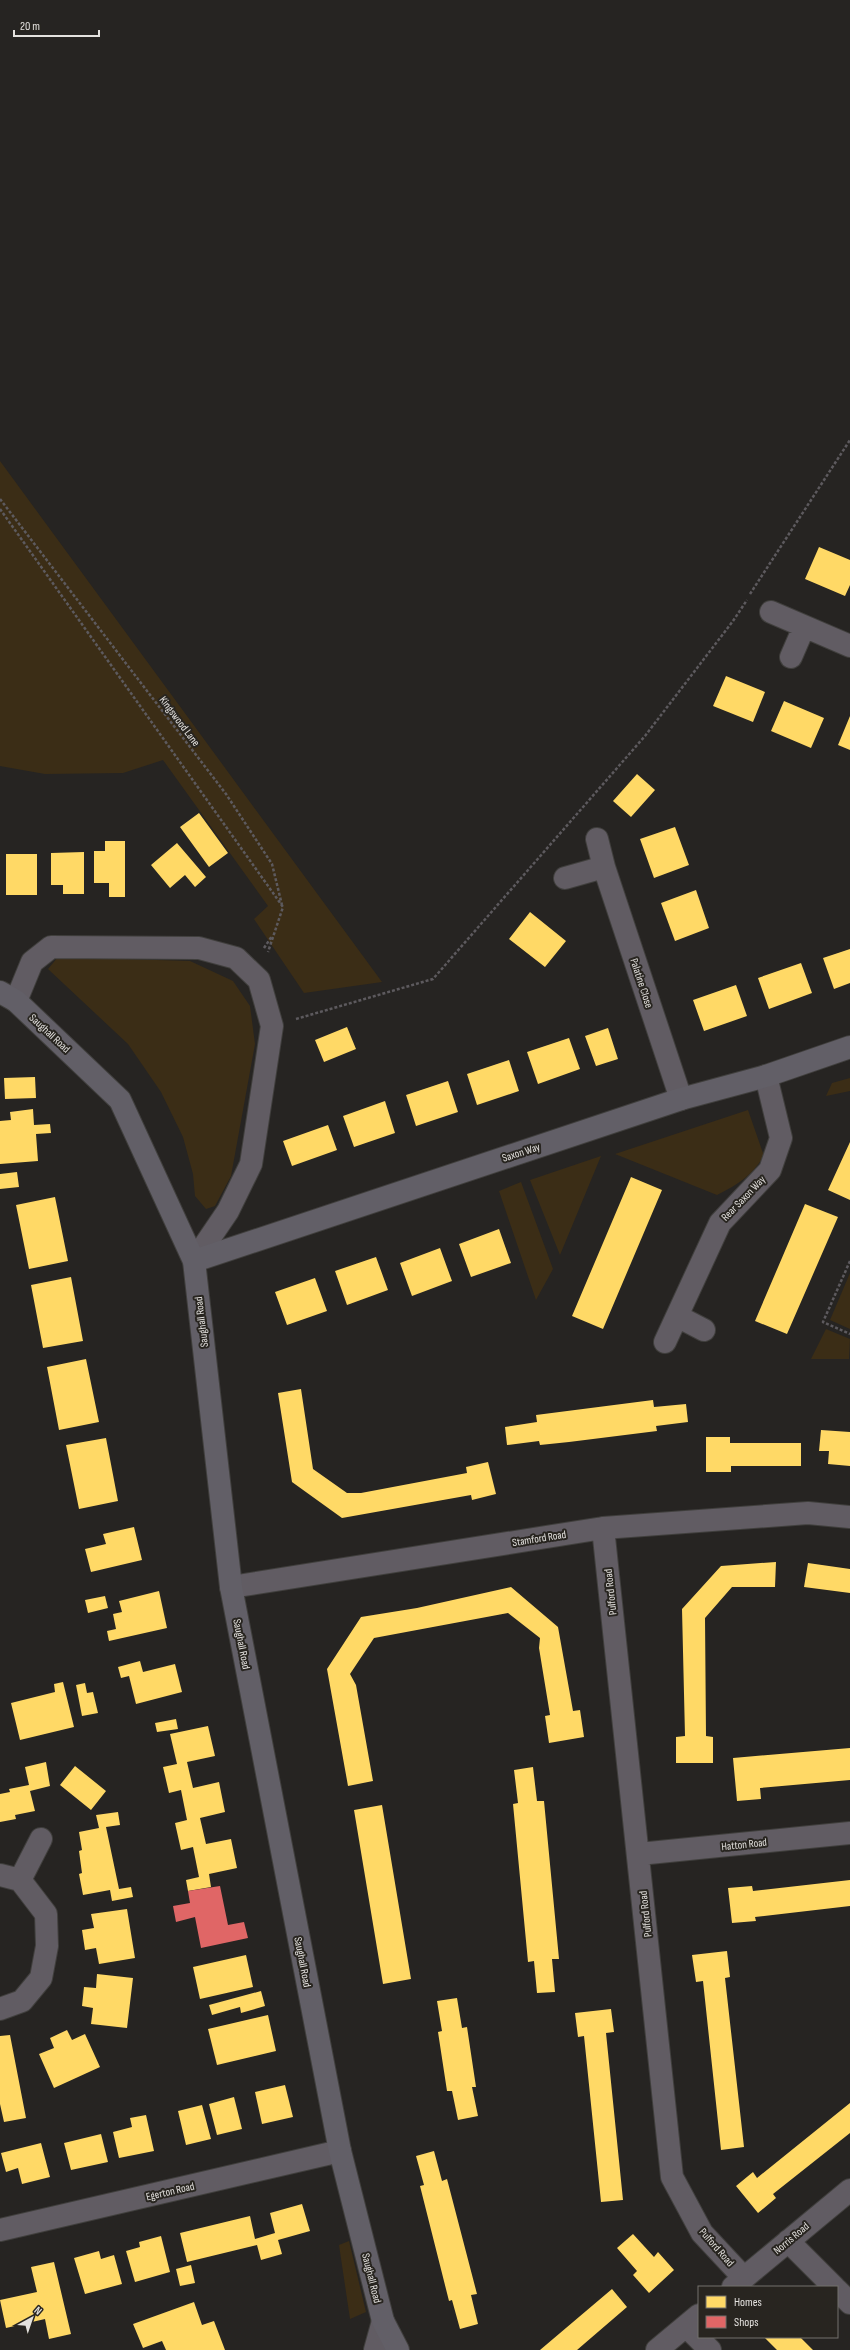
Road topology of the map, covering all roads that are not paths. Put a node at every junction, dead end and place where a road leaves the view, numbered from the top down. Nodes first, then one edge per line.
1 (771, 612) dead end
2 (804, 626) junction
3 (850, 646) edge
4 (792, 657) dead end
5 (597, 840) dead end
6 (604, 867) junction
7 (565, 878) dead end
8 (8, 997) edge
9 (850, 1047) edge
10 (766, 1076) junction
11 (681, 1099) junction
12 (194, 1261) junction
13 (677, 1316) junction
14 (704, 1330) dead end
15 (665, 1342) dead end
16 (850, 1517) edge
17 (603, 1528) junction
18 (231, 1587) junction
19 (850, 1833) edge
20 (42, 1839) dead end
21 (639, 1854) junction
22 (10, 1878) edge
23 (0, 2009) edge
24 (340, 2151) junction
25 (850, 2190) edge
26 (0, 2230) edge
27 (788, 2241) junction
28 (738, 2283) edge
29 (833, 2286) edge
30 (838, 2291) edge
31 (850, 2303) edge
32 (693, 2320) edge
33 (384, 2321) junction
34 (698, 2329) edge
35 (703, 2338) edge
36 (375, 2350) edge
37 (398, 2350) edge
38 (657, 2350) edge
39 (710, 2350) edge

1 - 2 street
2 - 3 street
2 - 4 street
5 - 6 street, Palatine Close
6 - 7 street
6 - 11 street, Palatine Close
8 - 12 street, Saughall Road
8 - 12 street
9 - 10 street, Saxon Way
10 - 11 street, Saxon Way
10 - 13 street, Rear Saxon Way
11 - 12 street, Saxon Way
12 - 18 street, Saughall Road
13 - 14 street
13 - 15 street, Rear Saxon Way
16 - 17 street, Stamford Road
17 - 18 street, Stamford Road
17 - 21 street, Pulford Road
18 - 24 street, Saughall Road
19 - 21 street, Hatton Road
20 - 22 street
21 - 28 street, Pulford Road
22 - 23 street
24 - 26 street, Egerton Road
24 - 33 street, Saughall Road
25 - 27 street, Norris Road
27 - 28 street, Norris Road
27 - 29 street
30 - 31 street
32 - 34 street
32 - 38 street
33 - 36 street
33 - 37 street, Saughall Road
35 - 39 street

